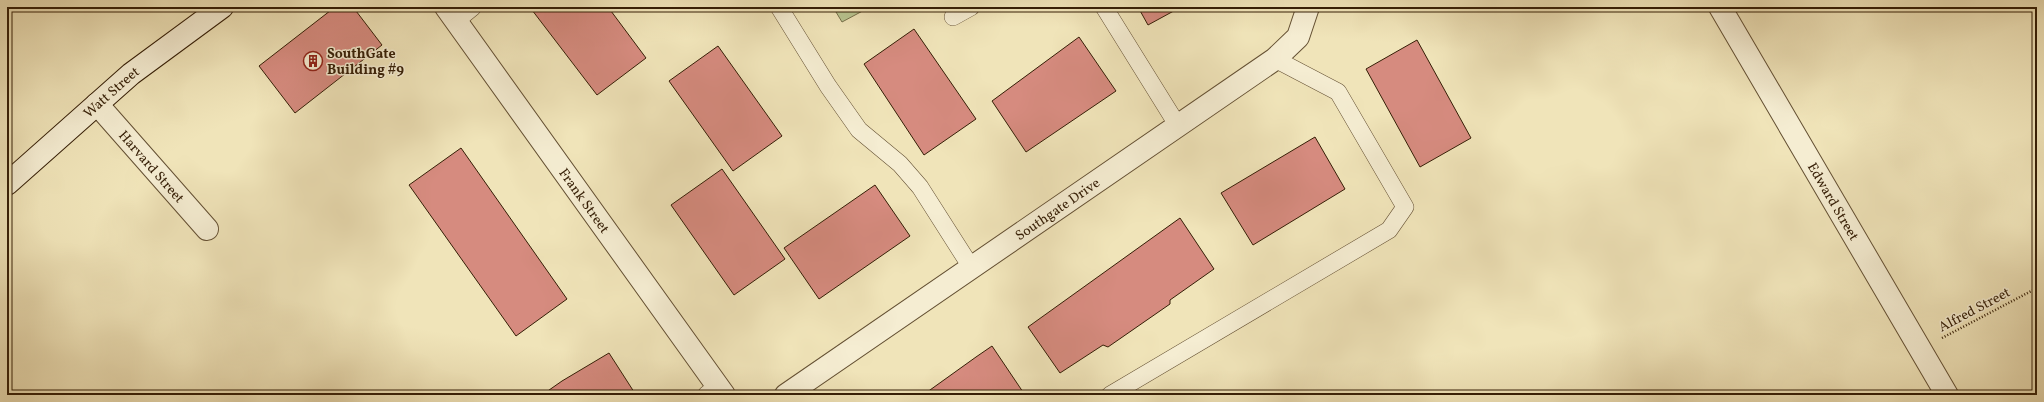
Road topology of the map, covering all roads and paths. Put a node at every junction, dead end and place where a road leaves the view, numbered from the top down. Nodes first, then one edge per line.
1 (222, 7) edge
2 (473, 7) edge
3 (779, 7) edge
4 (971, 7) edge
5 (1104, 7) edge
6 (1308, 7) edge
7 (1720, 7) edge
8 (451, 14) edge
9 (953, 16) dead end
10 (1275, 59) junction
11 (97, 104) junction
12 (1178, 126) junction
13 (7, 184) edge
14 (207, 229) dead end
15 (971, 267) junction
16 (2037, 288) edge
17 (1921, 349) junction
18 (716, 392) edge
19 (786, 395) edge
20 (1110, 395) edge
21 (1947, 395) edge

1 - 11 street, Watt Street
2 - 8 lane
3 - 15 lane
4 - 9 lane
5 - 12 lane
6 - 10 street, Southgate Drive
7 - 17 street, Edward Street
8 - 18 street, Frank Street
10 - 12 street, Southgate Drive
10 - 20 lane
11 - 13 street, Watt Street
11 - 14 street, Harvard Street
12 - 15 street, Southgate Drive
15 - 19 street, Southgate Drive
16 - 17 path, Alfred Street
17 - 21 street, Edward Street

